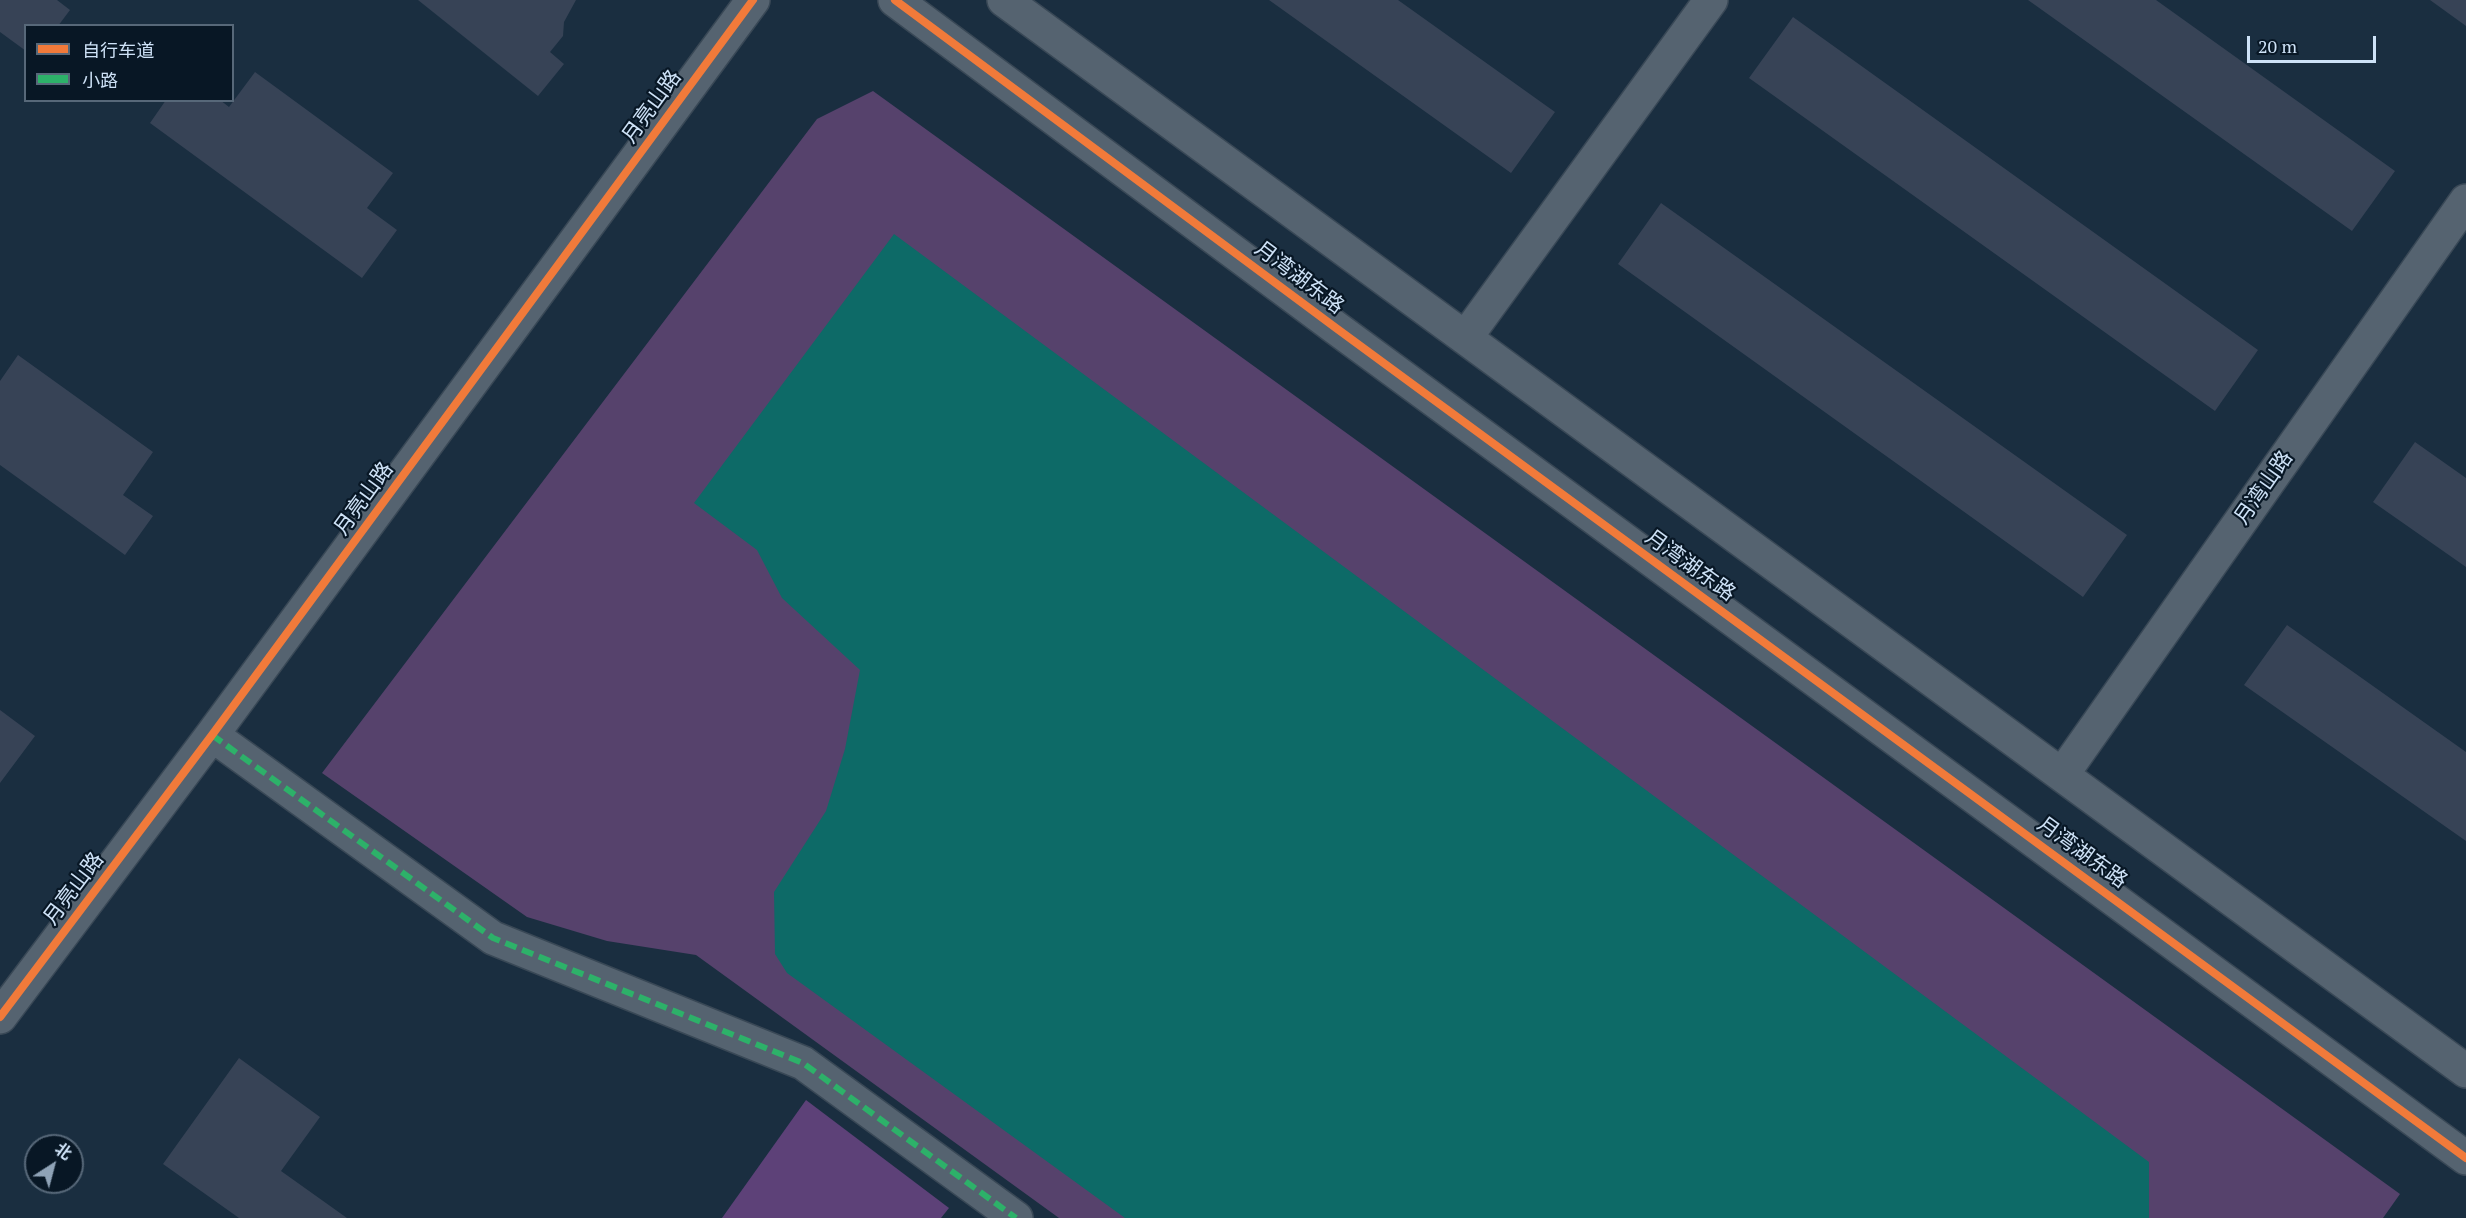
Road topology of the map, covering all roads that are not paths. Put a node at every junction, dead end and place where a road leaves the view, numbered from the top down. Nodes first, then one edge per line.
1 (753, 0) edge
2 (895, 0) edge
3 (1004, 0) edge
4 (1711, 0) edge
5 (2466, 201) edge
6 (1466, 338) junction
7 (212, 735) junction
8 (2062, 775) junction
9 (0, 1017) edge
10 (2466, 1071) edge
11 (2466, 1158) edge
12 (1016, 1218) edge

1 - 7 street, 月亮山路
2 - 11 street, 月湾湖东路
3 - 6 street
4 - 6 street
5 - 8 street, 月湾山路
6 - 8 street
7 - 9 street, 月亮山路
7 - 12 street
8 - 10 street

